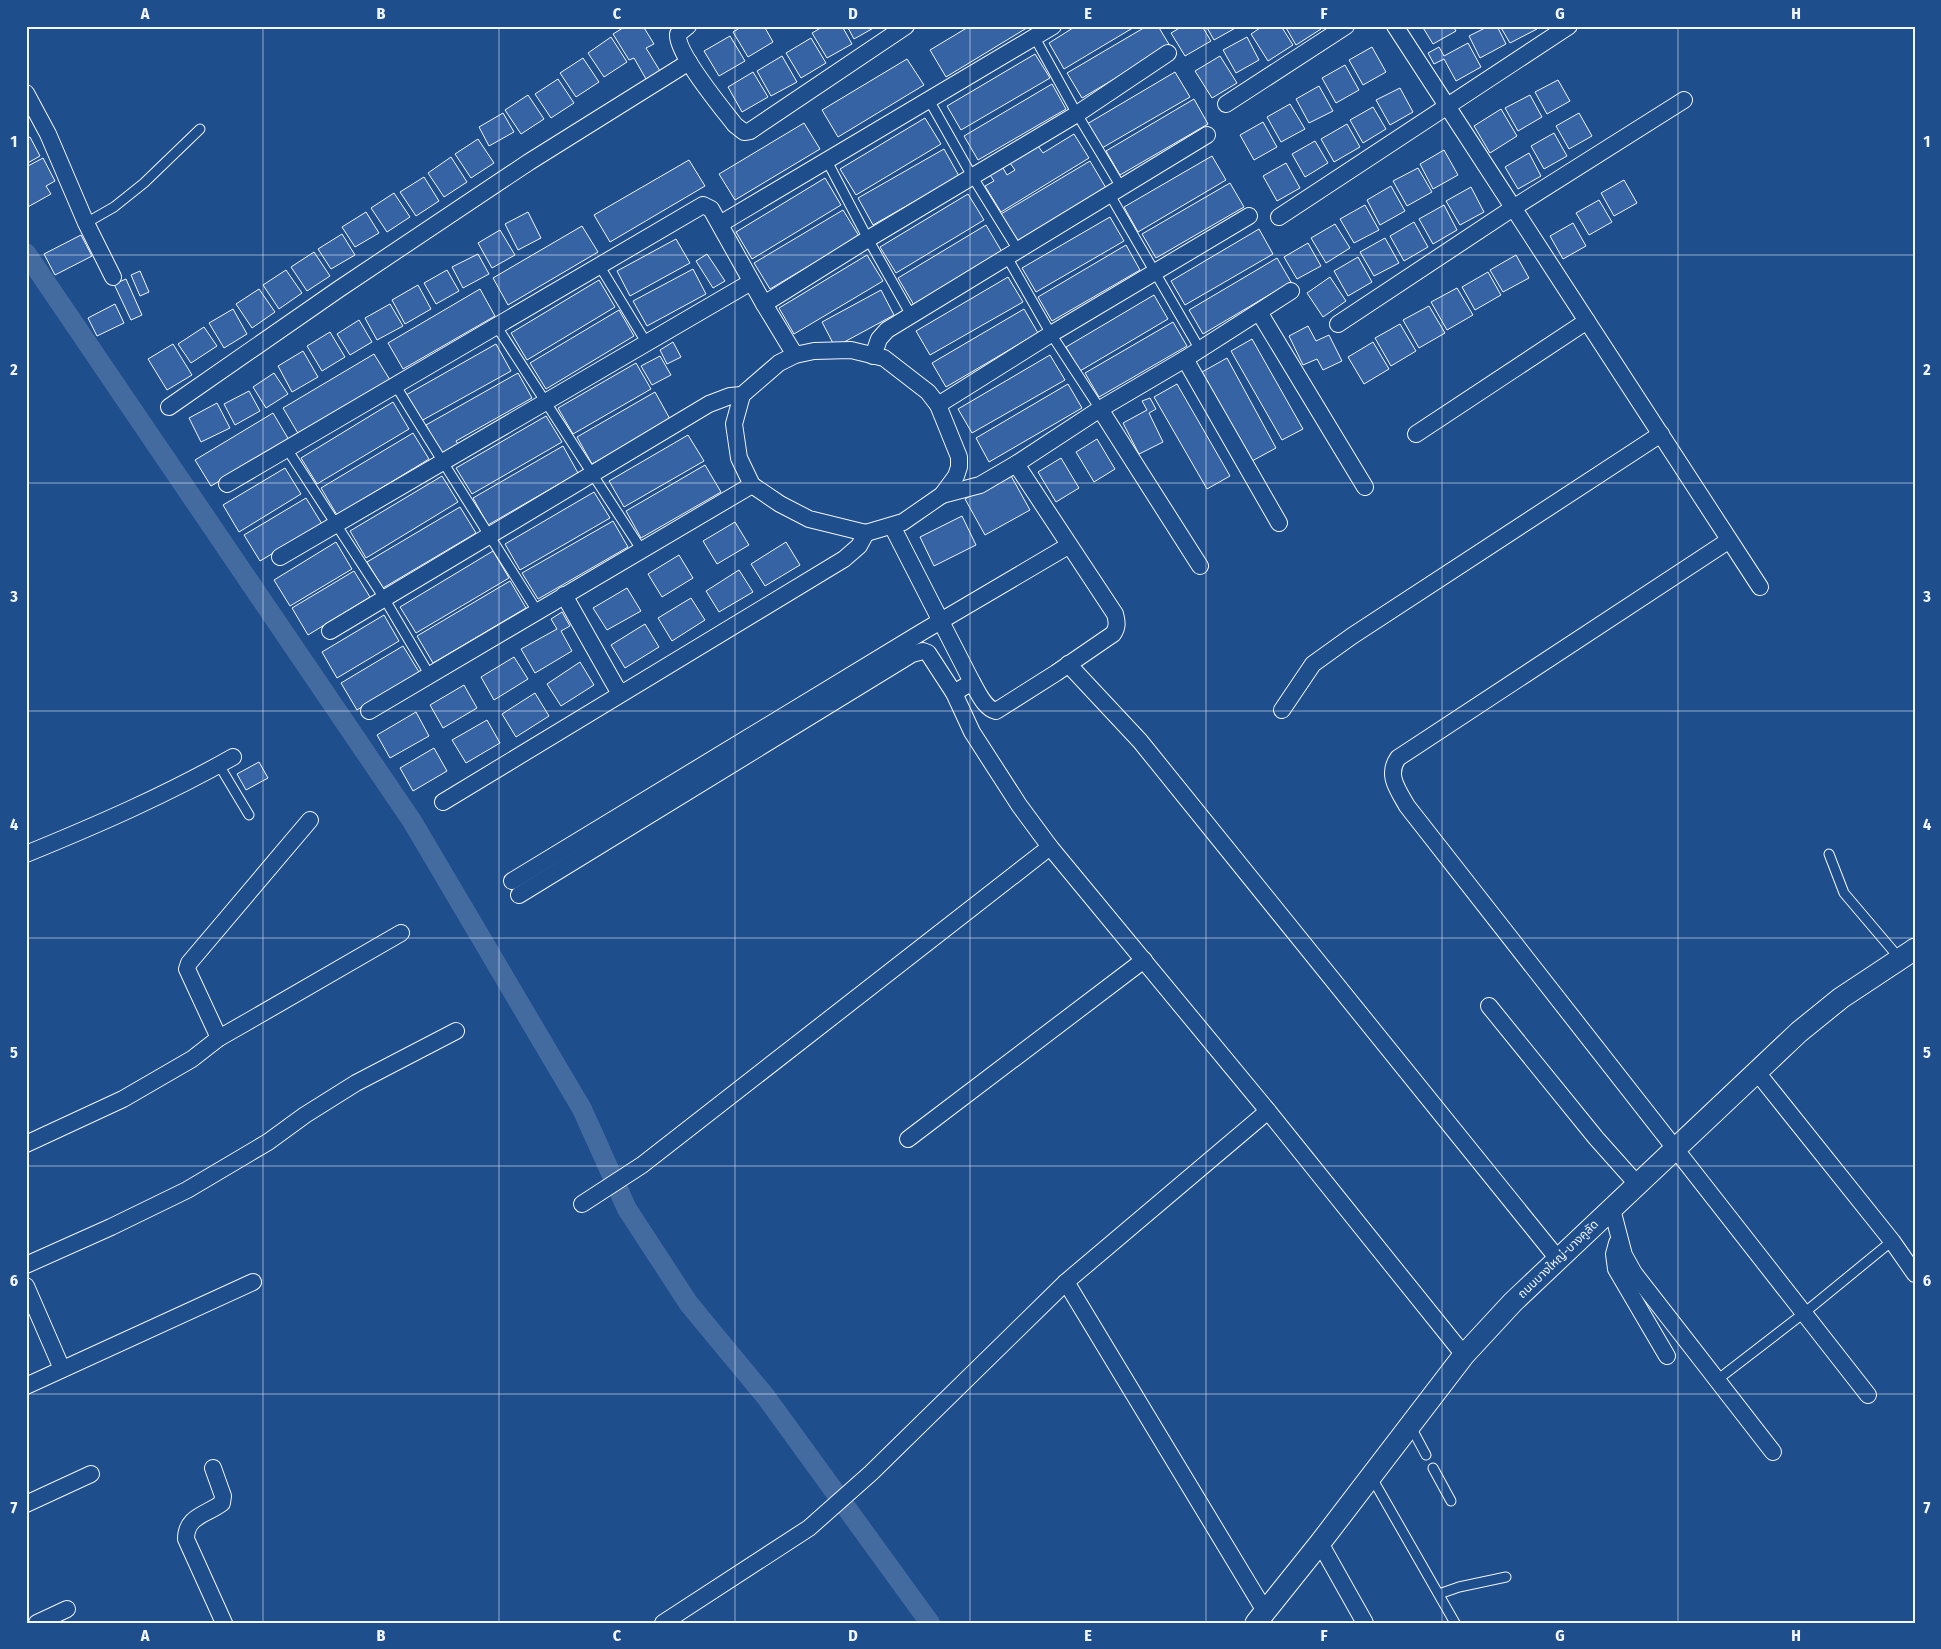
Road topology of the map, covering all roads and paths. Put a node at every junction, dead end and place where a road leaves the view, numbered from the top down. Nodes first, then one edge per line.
1 (688, 26) edge
2 (906, 26) edge
3 (1053, 26) edge
4 (1346, 26) edge
5 (1395, 26) edge
6 (1569, 26) edge
7 (1036, 38) junction
8 (1168, 53) dead end
9 (689, 62) junction
10 (26, 93) edge
11 (929, 100) junction
12 (1684, 100) dead end
13 (1226, 104) dead end
14 (1447, 106) junction
15 (1076, 114) junction
16 (200, 129) dead end
17 (1207, 135) dead end
18 (828, 161) junction
19 (972, 176) junction
20 (1116, 191) junction
21 (1513, 208) junction
22 (1249, 216) dead end
23 (1279, 218) dead end
24 (86, 223) junction
25 (720, 224) junction
26 (868, 239) junction
27 (1013, 254) junction
28 (599, 265) junction
29 (1155, 271) junction
30 (113, 277) dead end
31 (751, 282) junction
32 (1292, 291) dead end
33 (764, 304) junction
34 (1259, 312) junction
35 (911, 315) junction
36 (1587, 321) junction
37 (1338, 324) dead end
38 (497, 327) junction
39 (1051, 334) junction
40 (646, 342) junction
41 (1199, 348) junction
42 (795, 355) junction
43 (873, 356) junction
44 (1185, 359) junction
45 (396, 386) junction
46 (742, 396) junction
47 (545, 401) junction
48 (938, 405) junction
49 (169, 407) dead end
50 (1100, 409) junction
51 (1416, 434) dead end
52 (1661, 434) junction
53 (287, 449) junction
54 (442, 463) junction
55 (1016, 464) junction
56 (592, 472) junction
57 (227, 484) dead end
58 (752, 485) junction
59 (1365, 487) dead end
60 (942, 495) junction
61 (1279, 523) dead end
62 (335, 525) junction
63 (892, 526) junction
64 (866, 533) junction
65 (491, 536) junction
66 (1728, 541) junction
67 (1068, 546) junction
68 (641, 549) junction
69 (280, 557) dead end
70 (1200, 566) dead end
71 (1760, 587) dead end
72 (564, 595) junction
73 (384, 598) junction
74 (537, 611) junction
75 (941, 621) junction
76 (330, 631) dead end
77 (1068, 664) junction
78 (429, 674) junction
79 (972, 682) junction
80 (954, 693) junction
81 (620, 694) junction
82 (1282, 710) dead end
83 (369, 711) dead end
84 (226, 761) joint
85 (443, 802) dead end
86 (250, 815) dead end
87 (310, 820) dead end
88 (1050, 847) junction
89 (26, 854) edge
90 (1828, 854) dead end
91 (401, 933) dead end
92 (1907, 954) edge
93 (1144, 960) junction
94 (1490, 1006) dead end
95 (456, 1031) dead end
96 (219, 1038) junction
97 (1756, 1071) junction
98 (1268, 1111) junction
99 (908, 1139) dead end
100 (26, 1144) edge
101 (1675, 1148) junction
102 (1637, 1184) junction
103 (588, 1200) dead end
104 (1612, 1208) junction
105 (1619, 1238) junction
106 (1892, 1241) junction
107 (1558, 1259) junction
108 (26, 1265) edge
109 (1915, 1274) edge
110 (253, 1282) dead end
111 (1066, 1282) junction
112 (26, 1286) edge
113 (1804, 1313) junction
114 (1464, 1355) junction
115 (1668, 1356) dead end
116 (62, 1370) junction
117 (1717, 1380) junction
118 (26, 1386) edge
119 (1868, 1395) dead end
120 (1410, 1425) junction
121 (1773, 1452) dead end
122 (1426, 1455) dead end
123 (213, 1468) dead end
124 (1433, 1468) dead end
125 (91, 1474) dead end
126 (1370, 1476) junction
127 (1451, 1501) dead end
128 (26, 1504) edge
129 (1320, 1543) junction
130 (1506, 1577) dead end
131 (1438, 1594) junction
132 (67, 1609) dead end
133 (1261, 1617) edge
134 (37, 1623) edge
135 (224, 1623) edge
136 (663, 1623) edge
137 (1366, 1623) edge
138 (1455, 1623) edge

1 - 9 street
2 - 9 street
3 - 7 street
4 - 13 street
5 - 14 street
6 - 14 street
7 - 11 street
7 - 15 lane
8 - 15 street
9 - 49 street
10 - 24 street
11 - 18 street
11 - 19 lane
12 - 21 street
14 - 21 street
14 - 23 street
15 - 19 street
15 - 20 lane
16 - 24 lane
17 - 20 street
18 - 25 street
18 - 26 lane
19 - 26 street
19 - 27 lane
20 - 27 street
20 - 29 lane
21 - 36 street
21 - 37 street
22 - 29 street
24 - 30 street
25 - 28 street
25 - 31 street
26 - 33 street
26 - 35 lane
27 - 35 street
27 - 39 lane
28 - 38 street
28 - 40 lane
29 - 39 street
29 - 41 lane
31 - 33 street
31 - 40 street
32 - 34 street
33 - 42 street
34 - 41 street
34 - 59 street
35 - 43 street
36 - 51 street
36 - 52 street
38 - 45 street
38 - 47 lane
39 - 48 street
39 - 50 lane
40 - 47 street
41 - 44 street
42 - 43 street
42 - 46 street
43 - 48 street
44 - 50 street
44 - 61 street
45 - 53 street
45 - 54 lane
46 - 56 street
46 - 58 street
47 - 54 street
47 - 56 lane
48 - 60 street
50 - 55 street
50 - 70 street
52 - 66 street
52 - 82 street
53 - 57 street
53 - 62 lane
54 - 62 street
54 - 65 lane
55 - 60 street
55 - 67 street
56 - 65 street
56 - 68 lane
58 - 64 street
58 - 68 street
60 - 63 street
62 - 69 street
62 - 73 lane
63 - 64 street
63 - 75 street
64 - 81 street
65 - 73 street
65 - 74 lane
66 - 71 street
66 - 101 street
67 - 75 street
67 - 77 street
68 - 72 street
72 - 74 street
72 - 81 street
73 - 76 street
73 - 78 lane
74 - 78 street
75 - 79 street
75 - 80 street
77 - 79 street
77 - 107 street
78 - 83 street
79 - 80 street
80 - 88 street
81 - 85 street
84 - 86 lane
84 - 89 street
87 - 96 street
88 - 93 street
88 - 103 street
90 - 92 lane
91 - 96 street
92 - 97 street, ถนนบางใหญ่-บางคูลัด
93 - 98 street
93 - 99 street
94 - 102 street
95 - 108 street
96 - 100 street
97 - 101 street, ถนนบางใหญ่-บางคูลัด
97 - 106 street
98 - 111 street
98 - 114 street
101 - 102 street, ถนนบางใหญ่-บางคูลัด
101 - 113 street
102 - 104 street, ถนนบางใหญ่-บางคูลัด
104 - 105 street
104 - 107 street, ถนนบางใหญ่-บางคูลัด
105 - 115 street
105 - 117 street
106 - 109 street
106 - 113 lane
107 - 114 street, ถนนบางใหญ่-บางคูลัด
110 - 116 street
111 - 133 street
111 - 136 street
112 - 116 street
113 - 117 lane
113 - 119 street
114 - 120 street, ถนนบางใหญ่-บางคูลัด
116 - 118 street
117 - 121 street
120 - 122 lane
120 - 126 street, ถนนบางใหญ่-บางคูลัด
123 - 135 street
124 - 127 lane
125 - 128 street
126 - 129 street, ถนนบางใหญ่-บางคูลัด
126 - 131 lane
129 - 133 street, ถนนบางใหญ่-บางคูลัด
129 - 137 street
130 - 131 lane
131 - 138 lane
132 - 134 street

